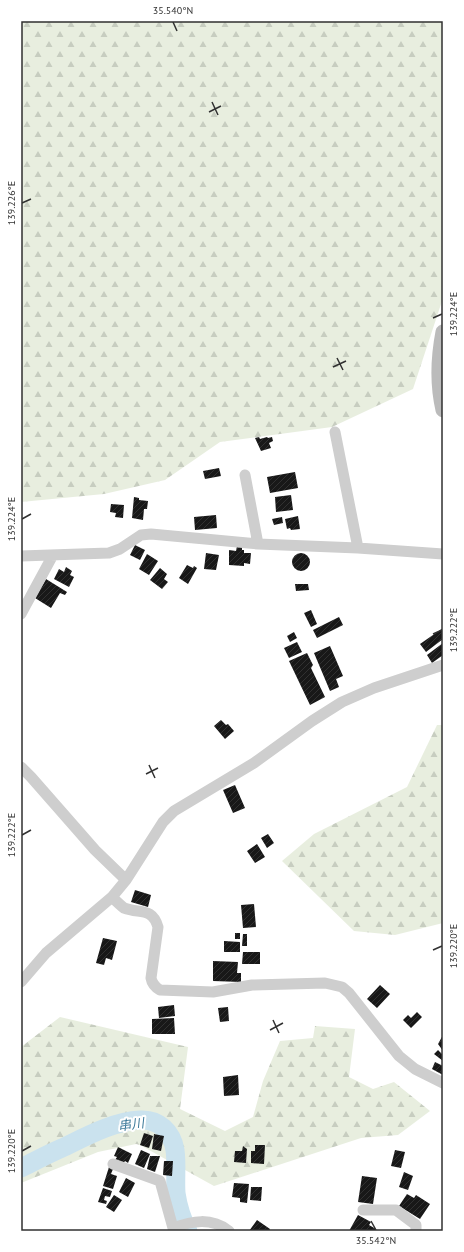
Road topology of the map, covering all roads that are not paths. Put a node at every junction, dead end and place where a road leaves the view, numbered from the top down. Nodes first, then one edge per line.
1 (443, 332) edge
2 (443, 410) edge
3 (335, 432) dead end
4 (245, 475) dead end
5 (258, 544) junction
6 (358, 548) junction
7 (53, 554) junction
8 (443, 554) edge
9 (21, 556) edge
10 (21, 614) edge
11 (443, 665) edge
12 (21, 767) edge
13 (126, 880) junction
14 (112, 897) junction
15 (21, 982) edge
16 (443, 1083) edge
17 (113, 1164) dead end
18 (363, 1210) dead end
19 (228, 1231) edge
20 (416, 1231) edge

1 - 2 street
3 - 6 street
4 - 5 street
5 - 6 street
5 - 7 street
6 - 8 street
7 - 9 street
7 - 10 street
11 - 13 street
12 - 13 street
13 - 14 street
14 - 15 street
14 - 16 street
17 - 19 street
18 - 20 street

